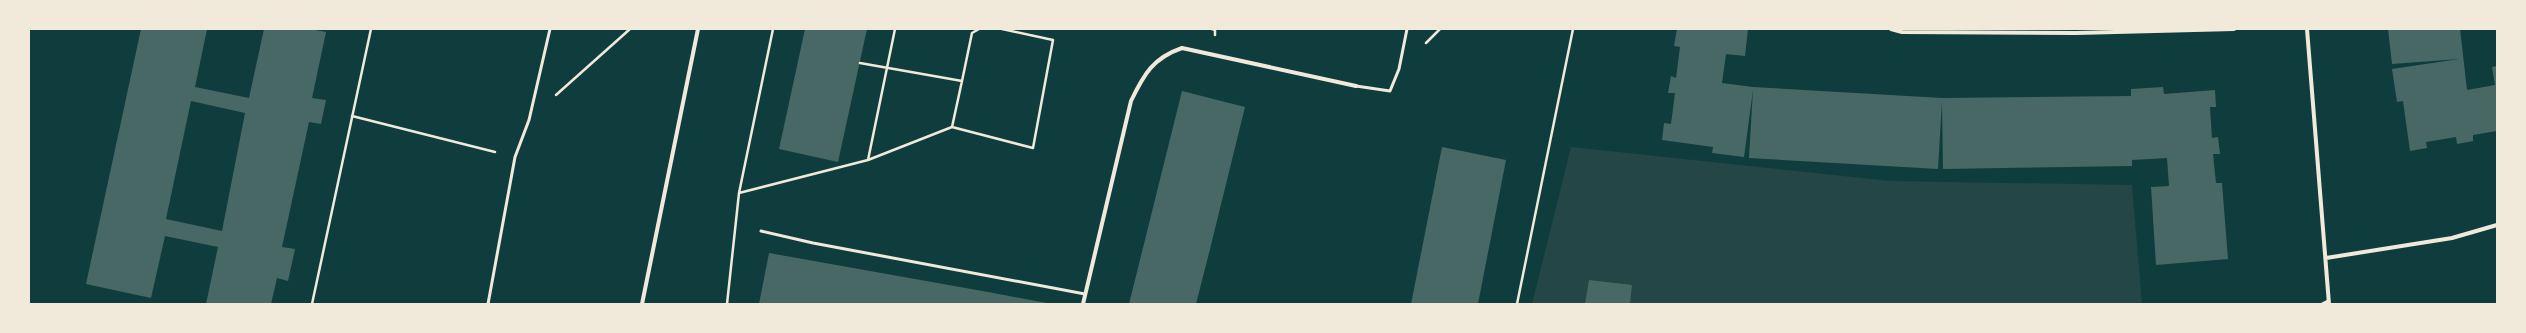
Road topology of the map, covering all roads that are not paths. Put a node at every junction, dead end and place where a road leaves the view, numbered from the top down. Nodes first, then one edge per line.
1 (550, 29) edge
2 (698, 29) edge
3 (1407, 29) edge
4 (1891, 29) edge
5 (2234, 29) edge
6 (2307, 29) edge
7 (1356, 86) joint
8 (2497, 225) edge
9 (761, 231) dead end
10 (2326, 258) junction
11 (1085, 294) junction
12 (2328, 303) edge
13 (488, 304) edge
14 (642, 304) edge
15 (1083, 304) edge
16 (2322, 304) edge

1 - 13 lane
2 - 14 street
3 - 7 lane
4 - 5 street
6 - 10 street
7 - 11 street
8 - 10 street
9 - 11 lane
10 - 12 street
11 - 15 street
12 - 16 lane

